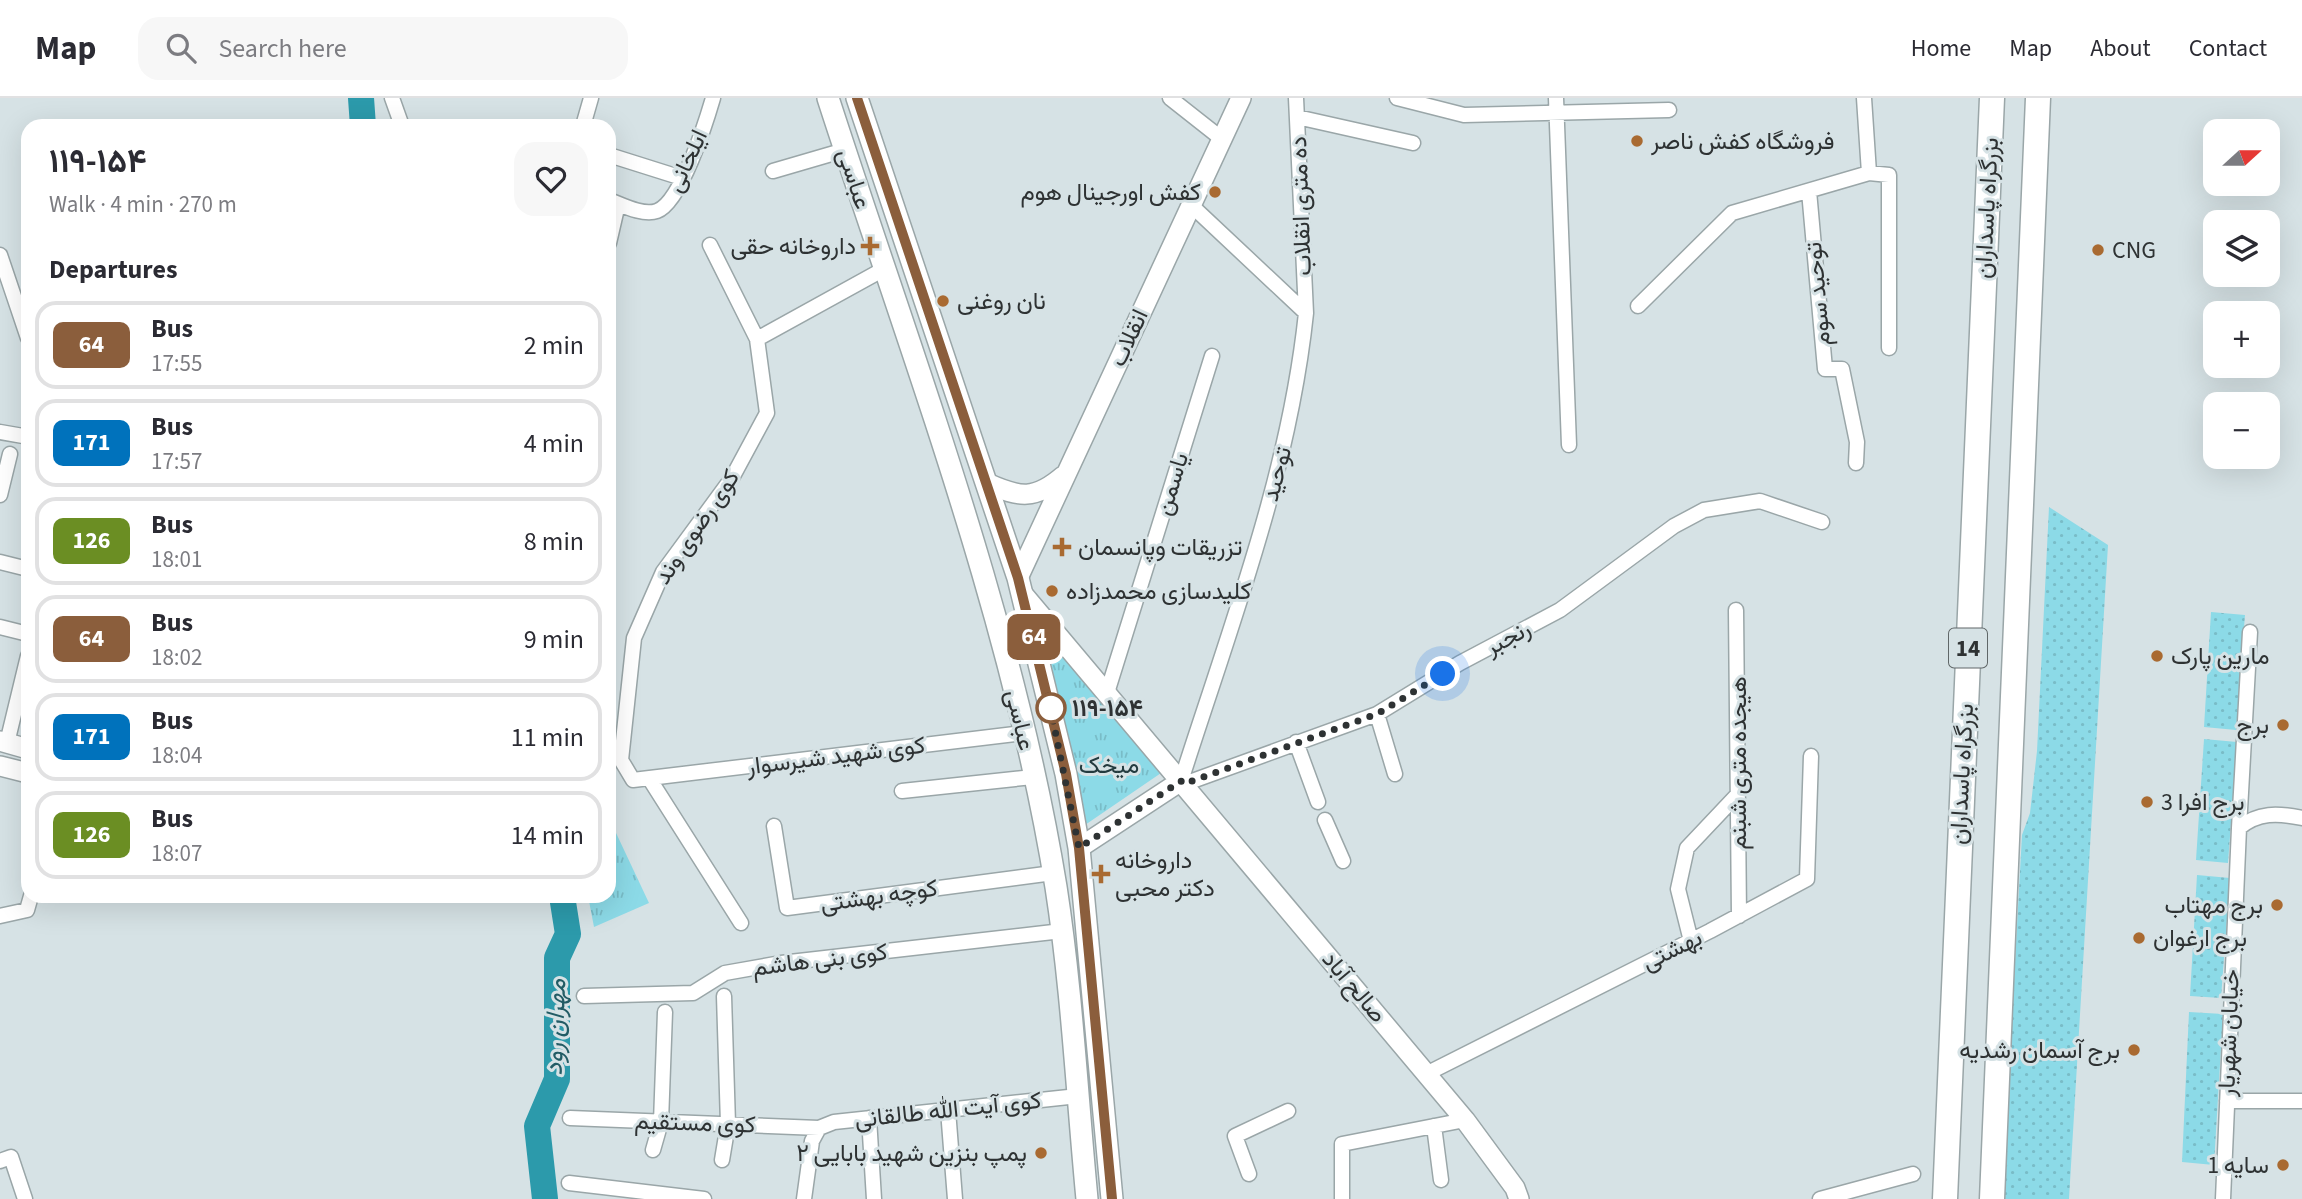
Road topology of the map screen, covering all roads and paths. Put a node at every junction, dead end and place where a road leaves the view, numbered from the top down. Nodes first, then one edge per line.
1 (392, 98) edge
2 (591, 98) edge
3 (713, 98) edge
4 (828, 98) edge
5 (857, 98) edge
6 (1170, 98) edge
7 (1241, 98) edge
8 (1296, 98) edge
9 (1397, 98) edge
10 (1864, 98) edge
11 (1992, 98) edge
12 (2038, 98) edge
13 (1556, 105) edge
14 (1669, 110) dead end
15 (1297, 117) junction
16 (400, 119) edge
17 (585, 119) edge
18 (1222, 139) junction
19 (1413, 143) dead end
20 (845, 150) junction
21 (616, 157) edge
22 (773, 171) dead end
23 (1869, 173) junction
24 (682, 178) junction
25 (1809, 191) junction
26 (616, 203) edge
27 (1191, 205) junction
28 (710, 246) dead end
29 (0, 255) edge
30 (884, 270) junction
31 (1637, 306) dead end
32 (1306, 313) junction
33 (21, 317) edge
34 (757, 339) junction
35 (1889, 348) dead end
36 (1212, 356) dead end
37 (0, 432) edge
38 (21, 436) edge
39 (1569, 445) dead end
40 (10, 454) dead end
41 (1856, 463) dead end
42 (1067, 473) junction
43 (987, 483) junction
44 (0, 495) edge
45 (1822, 522) dead end
46 (0, 562) edge
47 (21, 567) edge
48 (1020, 586) junction
49 (1736, 610) dead end
50 (0, 627) edge
51 (21, 632) edge
52 (2249, 632) dead end
53 (21, 681) edge
54 (1107, 693) junction
55 (1377, 714) junction
56 (1023, 733) junction
57 (4, 742) edge
58 (1296, 742) junction
59 (21, 747) edge
60 (616, 752) edge
61 (1811, 756) dead end
62 (616, 759) edge
63 (1, 769) edge
64 (21, 772) edge
65 (1395, 775) dead end
66 (1033, 777) junction
67 (649, 778) junction
68 (1182, 782) junction
69 (902, 791) dead end
70 (1738, 794) junction
71 (1318, 802) dead end
72 (2302, 818) edge
73 (1325, 820) dead end
74 (774, 826) dead end
75 (2239, 828) junction
76 (1079, 848) junction
77 (1343, 861) dead end
78 (1053, 873) junction
79 (29, 903) edge
80 (0, 916) edge
81 (1739, 916) junction
82 (741, 923) dead end
83 (1062, 931) junction
84 (1690, 941) junction
85 (584, 996) dead end
86 (724, 996) dead end
87 (665, 1012) dead end
88 (1095, 1012) junction
89 (1070, 1013) junction
90 (1426, 1074) junction
91 (1077, 1096) junction
92 (2227, 1101) junction
93 (2302, 1101) edge
94 (948, 1110) junction
95 (1288, 1111) dead end
96 (570, 1118) dead end
97 (869, 1118) junction
98 (1465, 1120) junction
99 (662, 1122) junction
100 (728, 1125) junction
101 (1434, 1126) junction
102 (819, 1128) junction
103 (653, 1150) dead end
104 (722, 1160) dead end
105 (0, 1161) edge
106 (1249, 1174) dead end
107 (1913, 1174) dead end
108 (1441, 1180) dead end
109 (569, 1183) dead end
110 (25, 1199) edge
111 (704, 1199) edge
112 (804, 1199) edge
113 (874, 1199) edge
114 (955, 1199) edge
115 (1087, 1199) edge
116 (1112, 1199) edge
117 (1342, 1199) edge
118 (1519, 1199) edge
119 (1820, 1199) edge
120 (1945, 1199) edge
121 (1992, 1199) edge
122 (2223, 1199) edge

1 - 16 street
2 - 17 street
3 - 24 street, ایلخانی
4 - 20 main road, عباسى
5 - 43 main road, عباسى
6 - 18 street
7 - 18 street, انقلاب
8 - 15 street, ده متری انقلاب
9 - 13 street
10 - 23 street
11 - 120 highway, بزرگراه پاسداران / 14
12 - 121 highway, بزرگراه پاسداران / 14
13 - 14 street
13 - 39 street
15 - 19 street
15 - 32 street, ده متری انقلاب
18 - 27 street, انقلاب
20 - 22 street
20 - 30 main road, عباسى
21 - 24 street
23 - 25 street
23 - 35 street
24 - 26 street, ایلخانی
25 - 31 street
25 - 41 street, توحید سوم
27 - 32 street
27 - 42 street, انقلاب
28 - 34 street, کوی رضوی وند
29 - 33 street
30 - 34 street
30 - 56 main road, عباسى
32 - 68 street, توحید
34 - 60 street, کوی رضوی وند
36 - 54 street, یاسمن
37 - 38 street
40 - 44 street
42 - 43 street
42 - 48 street, انقلاب
43 - 48 main road, عباسى
45 - 55 street, رنجبر
46 - 47 street
48 - 54 street, صالح آباد
48 - 76 main road, عباسى
49 - 70 street, هیجده متری شبنم
50 - 51 street
52 - 75 street, خیابان شهریار
53 - 57 street
54 - 68 street, صالح آباد
55 - 58 street, رنجبر
55 - 65 street
56 - 66 main road, عباسى
56 - 67 street, کوی شهید شیرسوار
57 - 59 street
58 - 68 street, رنجبر
58 - 71 street
61 - 81 street, بهشتی
62 - 67 street
63 - 64 street
66 - 69 street
66 - 78 main road, عباسى
67 - 82 street
68 - 76 street
68 - 90 street, صالح آباد
70 - 81 street, هیجده متری شبنم
70 - 84 street
72 - 75 street
73 - 77 street
74 - 78 street, کوچه بهشتی
75 - 92 street, خیابان شهریار
76 - 88 main road, عباسى
78 - 83 main road, عباسى
79 - 80 street
81 - 84 street, بهشتی
83 - 85 street, کوی بنی هاشم
83 - 89 main road, عباسى
84 - 90 street, بهشتی
86 - 100 street
87 - 99 street
88 - 89 main road
88 - 116 main road, عباسى
89 - 91 main road, عباسى
90 - 98 street, صالح آباد
91 - 94 street, کوی آیت الله طالقانی
91 - 115 main road, عباسى
92 - 93 street
92 - 122 street, خیابان شهریار
94 - 97 street, کوی آیت الله طالقانی
94 - 114 street
95 - 106 street
96 - 99 street, کوی مستقیم
97 - 102 street, کوی آیت الله طالقانی
97 - 113 street
98 - 101 street
98 - 118 street, صالح آباد
99 - 100 street, کوی مستقیم
99 - 103 street
100 - 102 street, کوی مستقیم
100 - 104 street
101 - 108 street
101 - 117 street
102 - 112 street
105 - 110 street
107 - 119 street
109 - 111 street

